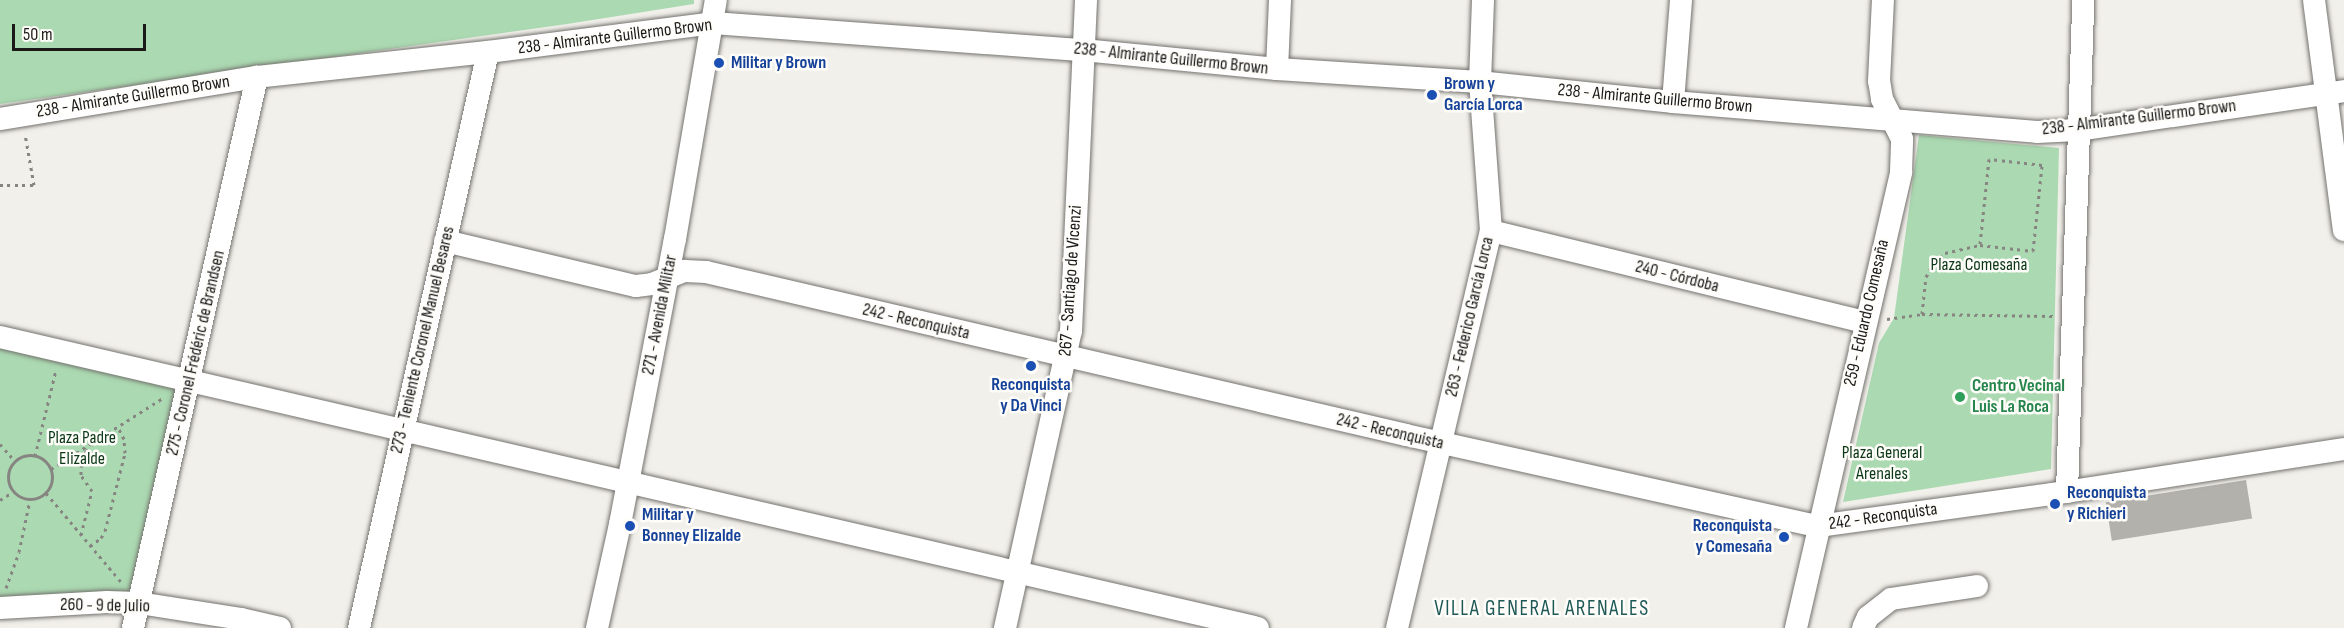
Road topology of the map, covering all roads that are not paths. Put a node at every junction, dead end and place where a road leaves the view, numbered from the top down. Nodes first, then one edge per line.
1 (716, 0) edge
2 (1086, 0) edge
3 (1281, 0) edge
4 (1483, 0) edge
5 (1681, 0) edge
6 (1883, 0) edge
7 (2083, 0) edge
8 (2314, 0) edge
9 (712, 23) junction
10 (1083, 50) junction
11 (488, 52) junction
12 (1277, 69) junction
13 (257, 77) junction
14 (1480, 82) junction
15 (2336, 93) edge
16 (1673, 102) junction
17 (11, 118) edge
18 (1893, 120) junction
19 (2077, 130) junction
20 (2344, 230) edge
21 (1491, 231) junction
22 (445, 241) junction
23 (667, 278) junction
24 (1864, 322) junction
25 (0, 337) edge
26 (1067, 358) junction
27 (190, 381) junction
28 (403, 430) junction
29 (1440, 443) junction
30 (2344, 448) edge
31 (628, 482) junction
32 (2067, 492) junction
33 (1818, 526) junction
34 (1018, 572) junction
35 (1977, 586) dead end
36 (2, 601) edge
37 (139, 603) junction
38 (133, 628) edge
39 (280, 628) edge
40 (359, 628) edge
41 (597, 628) edge
42 (1005, 628) edge
43 (1258, 628) edge
44 (1397, 628) edge
45 (1796, 628) edge
46 (1863, 628) edge

1 - 9 street, 271 - Avenida Militar
2 - 10 street, 267 - Santiago de Vicenzi
3 - 12 street
4 - 14 street, 263 - Federico García Lorca
5 - 16 street
6 - 18 street, 259 - Eduardo Comesaña
7 - 19 street
8 - 15 street
9 - 10 street, 238 - Almirante Guillermo Brown
9 - 11 street, 238 - Almirante Guillermo Brown
9 - 23 street, 271 - Avenida Militar
10 - 12 street, 238 - Almirante Guillermo Brown
10 - 26 street, 267 - Santiago de Vicenzi
11 - 13 street, 238 - Almirante Guillermo Brown
11 - 22 street, 273 - Teniente Coronel Manuel Besares
12 - 14 street, 238 - Almirante Guillermo Brown
13 - 17 street, 238 - Almirante Guillermo Brown
13 - 27 street, 275 - Coronel Frédéric de Brandsen
14 - 16 street, 238 - Almirante Guillermo Brown
14 - 21 street, 263 - Federico García Lorca
15 - 19 street, 238 - Almirante Guillermo Brown
15 - 20 street
16 - 18 street, 238 - Almirante Guillermo Brown
18 - 19 street, 238 - Almirante Guillermo Brown
18 - 24 street, 259 - Eduardo Comesaña
19 - 32 street
21 - 24 street, 240 - Córdoba
21 - 29 street, 263 - Federico García Lorca
22 - 23 street, 242 - Reconquista
22 - 28 street, 273 - Teniente Coronel Manuel Besares
23 - 26 street, 242 - Reconquista
23 - 31 street, 271 - Avenida Militar
24 - 33 street, 259 - Eduardo Comesaña
25 - 27 street
26 - 29 street, 242 - Reconquista
26 - 34 street, 267 - Santiago de Vicenzi
27 - 28 street
27 - 37 street, 275 - Coronel Frédéric de Brandsen
28 - 31 street
28 - 40 street, 273 - Teniente Coronel Manuel Besares
29 - 33 street, 242 - Reconquista
29 - 44 street, 263 - Federico García Lorca
30 - 32 street, 242 - Reconquista
31 - 34 street
31 - 41 street, 271 - Avenida Militar
32 - 33 street, 242 - Reconquista
33 - 45 street, 259 - Eduardo Comesaña
34 - 42 street, 267 - Santiago de Vicenzi
34 - 43 street
35 - 46 street
36 - 37 street, 260 - 9 de Julio
37 - 38 street, 275 - Coronel Frédéric de Brandsen
37 - 39 street, 260 - 9 de Julio

